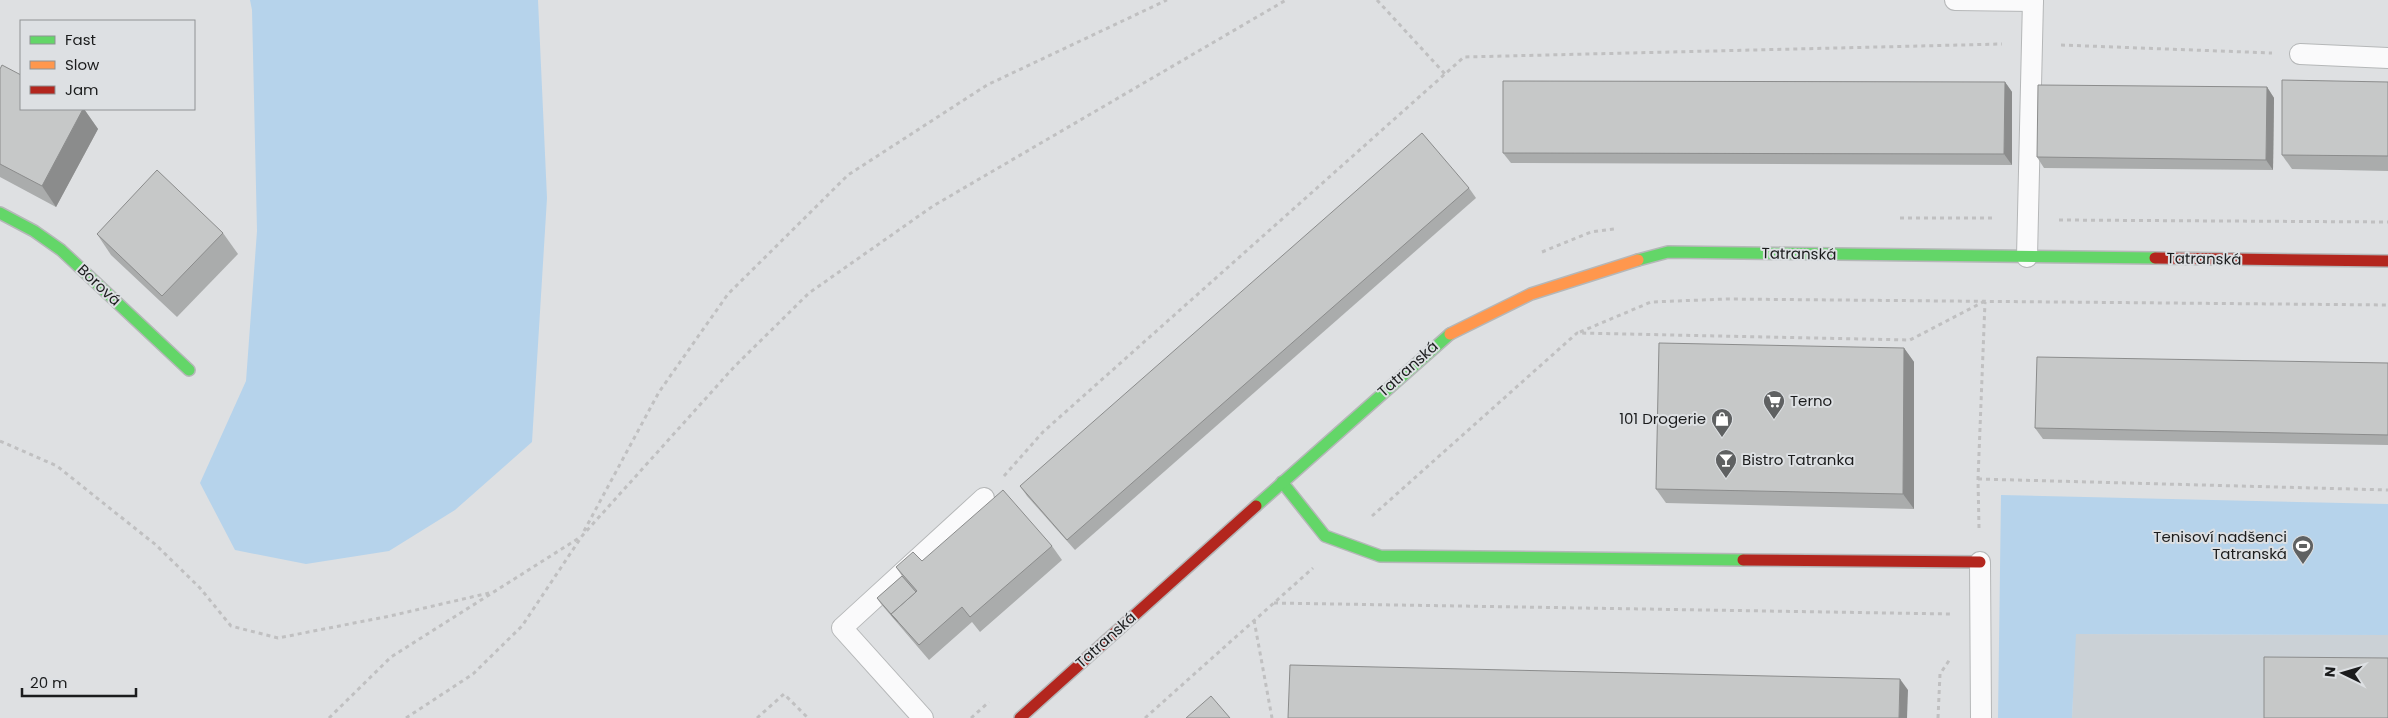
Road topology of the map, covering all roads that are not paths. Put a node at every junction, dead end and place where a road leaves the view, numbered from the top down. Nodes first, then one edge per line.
1 (1955, 0) edge
2 (2033, 0) edge
3 (2300, 54) road end
4 (2388, 58) edge
5 (0, 213) edge
6 (2027, 257) junction
7 (2388, 260) edge
8 (189, 370) dead end
9 (1282, 482) junction
10 (984, 498) road end
11 (1980, 562) joint
12 (924, 718) edge
13 (1020, 718) edge
14 (1981, 718) edge

1 - 2 lane
2 - 6 lane
3 - 4 lane
5 - 8 street, Borová
6 - 7 street, Tatranská
6 - 9 street, Tatranská
9 - 11 street
9 - 13 street, Tatranská
10 - 12 lane
11 - 14 lane

